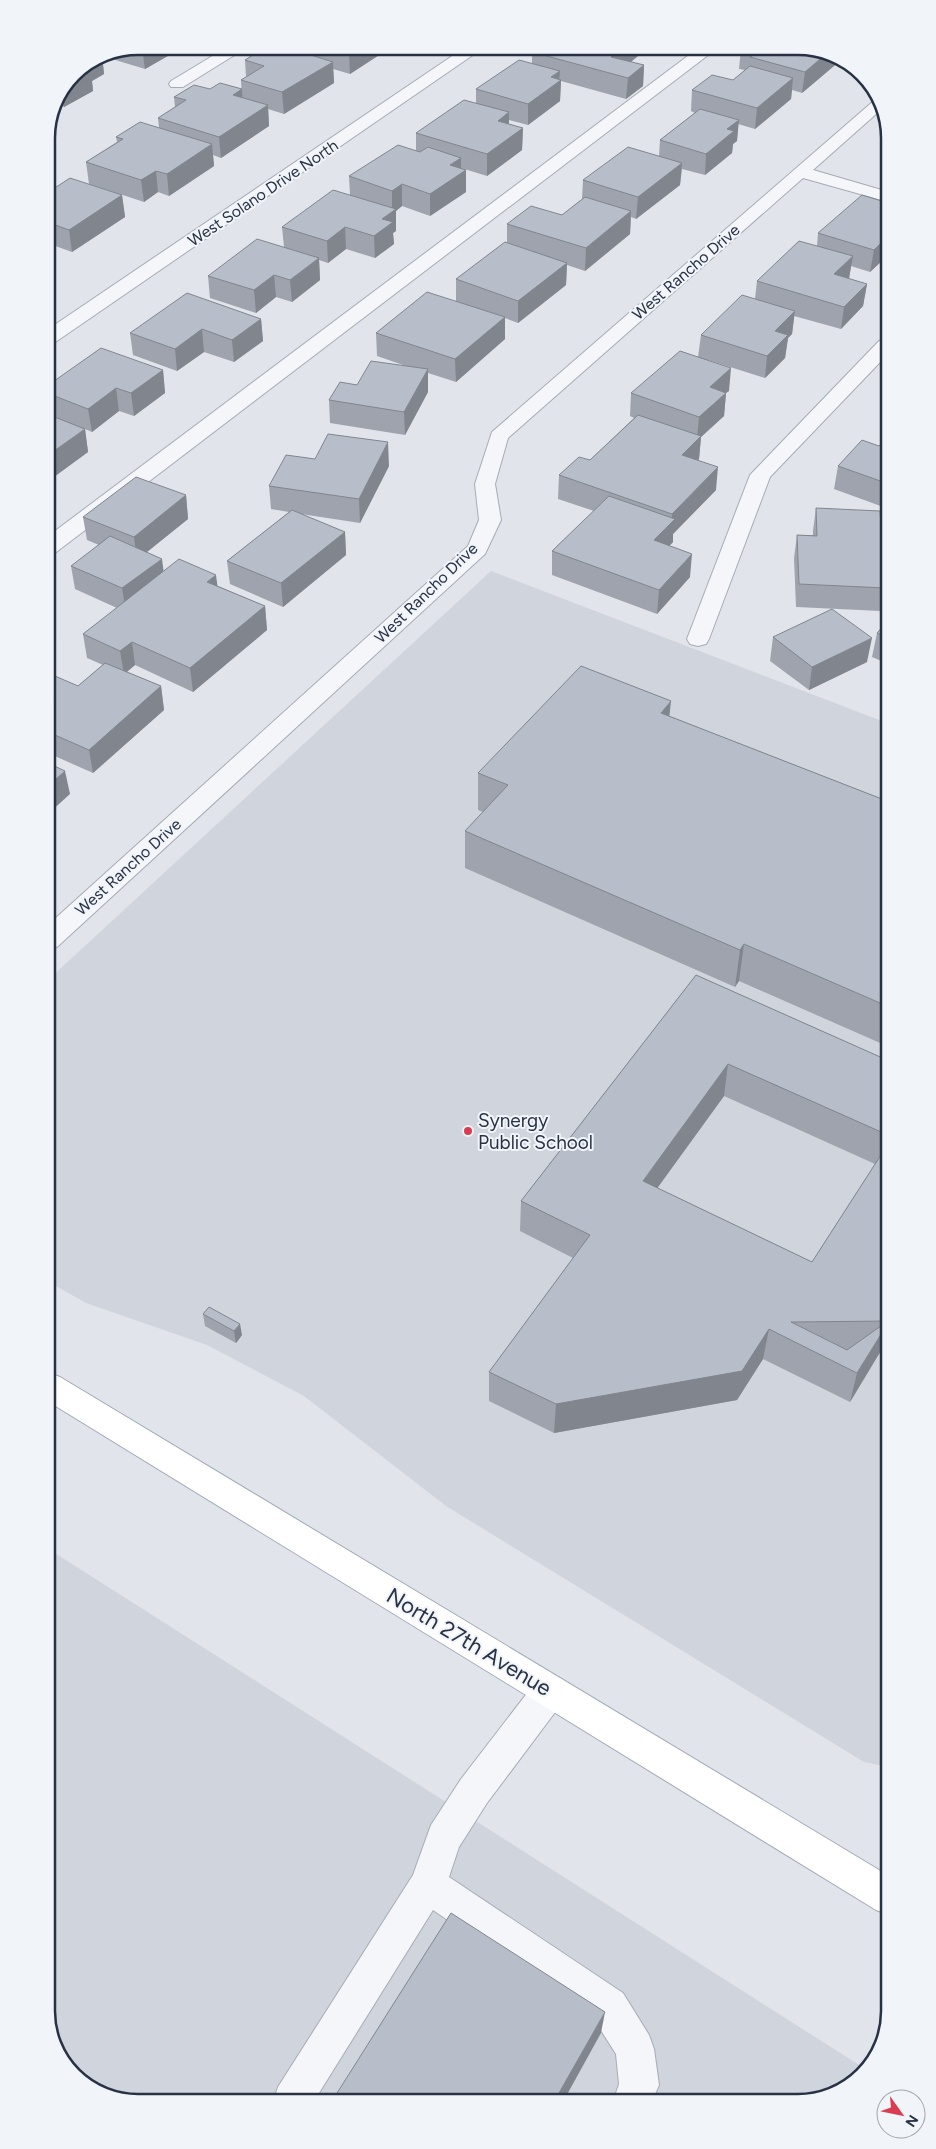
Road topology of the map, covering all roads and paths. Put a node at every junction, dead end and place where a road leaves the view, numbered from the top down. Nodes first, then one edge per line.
1 (226, 55) edge
2 (465, 55) edge
3 (700, 55) edge
4 (177, 84) dead end
5 (875, 107) edge
6 (801, 172) junction
7 (881, 195) edge
8 (55, 334) edge
9 (881, 350) edge
10 (55, 542) edge
11 (698, 639) dead end
12 (55, 934) edge
13 (55, 1389) edge
14 (550, 1691) junction
15 (428, 1885) junction
16 (881, 1892) edge
17 (297, 2094) edge
18 (636, 2094) edge

1 - 4 street
2 - 8 street, West Solano Drive North
3 - 10 street
5 - 6 street, West Rancho Drive
6 - 7 street
6 - 12 street, West Rancho Drive
9 - 11 street
13 - 14 main road, North 27th Avenue
14 - 15 street
14 - 16 main road, North 27th Avenue
15 - 17 street
15 - 18 street

